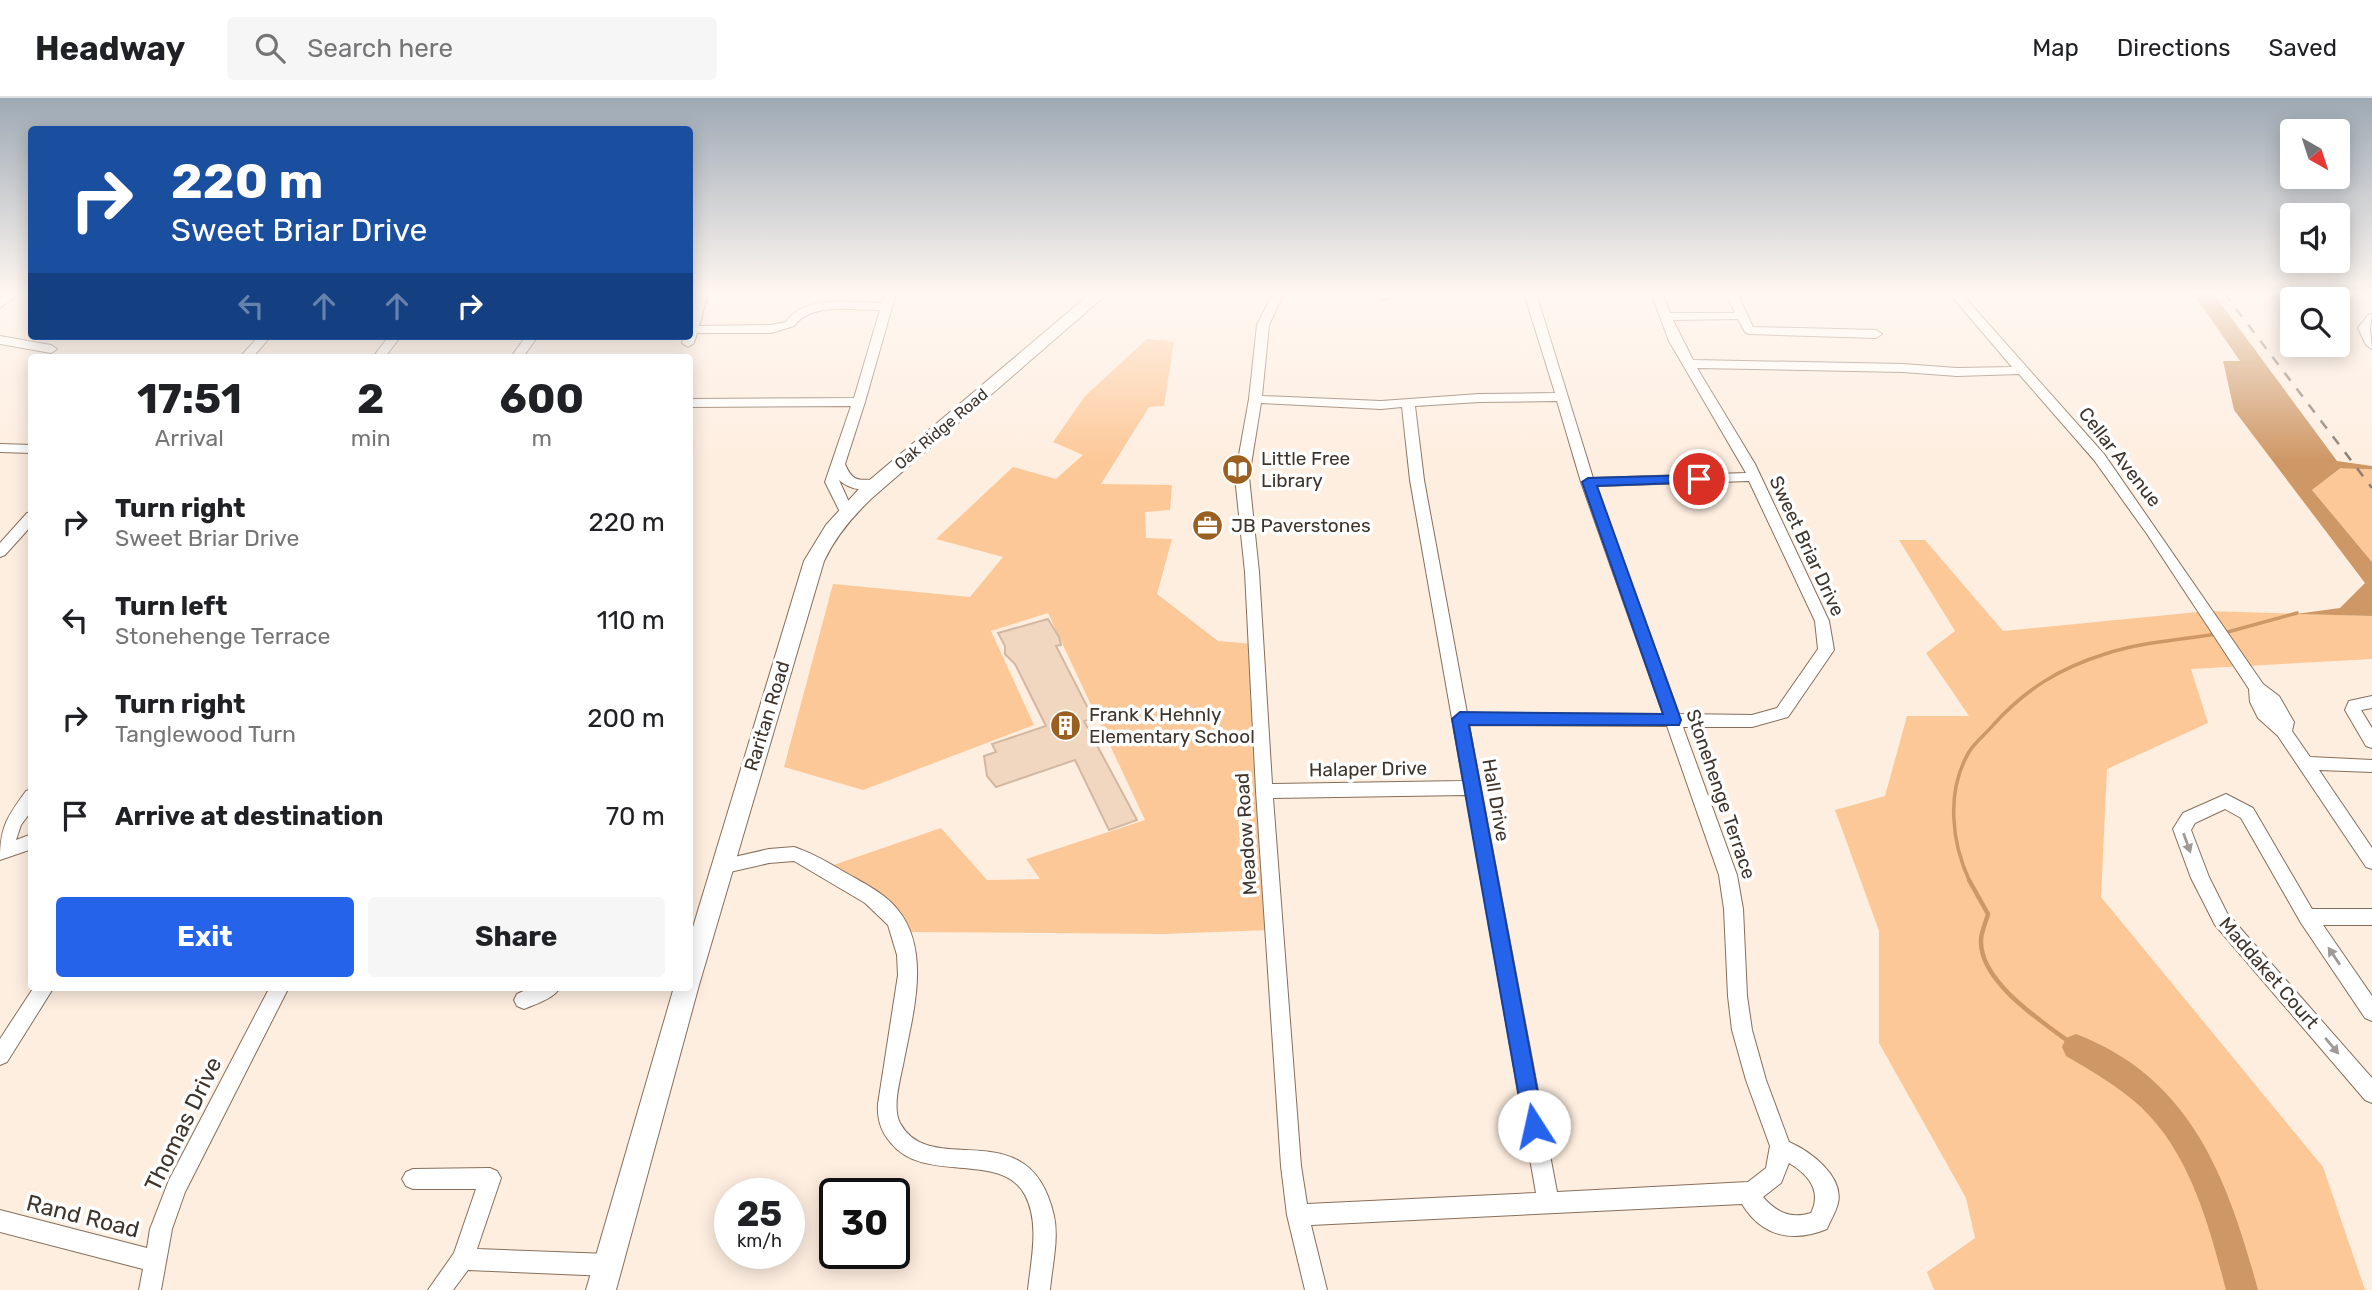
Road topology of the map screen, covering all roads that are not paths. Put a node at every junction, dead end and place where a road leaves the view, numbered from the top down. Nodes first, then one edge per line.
1 (874, 349) edge
2 (1036, 349) edge
3 (1260, 349) edge
4 (1548, 349) edge
5 (1680, 349) edge
6 (2002, 349) edge
7 (1688, 364) junction
8 (2021, 370) junction
9 (1563, 397) junction
10 (1255, 399) junction
11 (859, 401) junction
12 (693, 403) edge
13 (1408, 404) junction
14 (0, 448) edge
15 (28, 449) edge
16 (839, 465) junction
17 (1754, 477) junction
18 (1588, 482) junction
19 (875, 485) junction
20 (846, 511) junction
21 (28, 520) edge
22 (0, 552) edge
23 (2372, 702) edge
24 (1460, 719) junction
25 (1673, 720) junction
26 (2372, 742) edge
27 (2304, 763) junction
28 (2372, 766) edge
29 (1473, 788) junction
30 (1264, 791) junction
31 (28, 801) edge
32 (28, 843) edge
33 (1, 853) edge
34 (2372, 862) edge
35 (721, 867) junction
36 (2307, 916) junction
37 (2372, 917) edge
38 (693, 963) edge
39 (42, 991) edge
40 (278, 991) edge
41 (542, 991) edge
42 (685, 991) edge
43 (524, 999) dead end
44 (2372, 1012) edge
45 (0, 1056) edge
46 (2372, 1093) edge
47 (1780, 1149) junction
48 (413, 1179) dead end
49 (1748, 1193) junction
50 (1548, 1203) junction
51 (1298, 1215) junction
52 (0, 1221) edge
53 (463, 1259) junction
54 (153, 1261) junction
55 (605, 1277) edge
56 (150, 1290) edge
57 (439, 1290) edge
58 (1039, 1290) edge
59 (1316, 1290) edge

1 - 11 street
2 - 19 main road, Oak Ridge Road
3 - 10 street, Meadow Road
4 - 9 street, Stonehenge Terrace
5 - 7 street, Sweet Briar Drive
6 - 8 street, Cellar Avenue
7 - 8 street
7 - 17 street, Sweet Briar Drive
8 - 27 street, Cellar Avenue
9 - 13 street
9 - 18 street, Stonehenge Terrace
10 - 13 street
10 - 30 street, Meadow Road
11 - 12 street
11 - 16 street
13 - 24 street, Hall Drive
14 - 15 street
16 - 19 street
16 - 20 street
17 - 18 street
17 - 25 street, Sweet Briar Drive
18 - 25 street, Stonehenge Terrace
19 - 20 main road, Oak Ridge Road
20 - 35 main road, Raritan Road
21 - 22 street
23 - 26 street
24 - 25 street, Sweet Briar Drive
24 - 29 street, Hall Drive
25 - 47 street, Stonehenge Terrace
27 - 28 street
27 - 34 street, Cellar Avenue
29 - 30 street, Halaper Drive
29 - 50 street, Hall Drive
30 - 51 street, Meadow Road
31 - 33 street
32 - 33 street
35 - 38 main road, Raritan Road
35 - 58 street
36 - 37 street
44 -> 36 street, Maddaket Court
36 -> 46 street, Maddaket Court
39 - 45 street
40 - 54 street, Thomas Drive
41 - 43 street
42 - 55 main road, Raritan Road
47 - 49 street
47 - 49 street
48 - 53 street
49 - 50 street
50 - 51 street
51 - 59 street, Meadow Road
52 - 54 street, Rand Road
53 - 55 street
53 - 57 street
54 - 56 street, Thomas Drive

